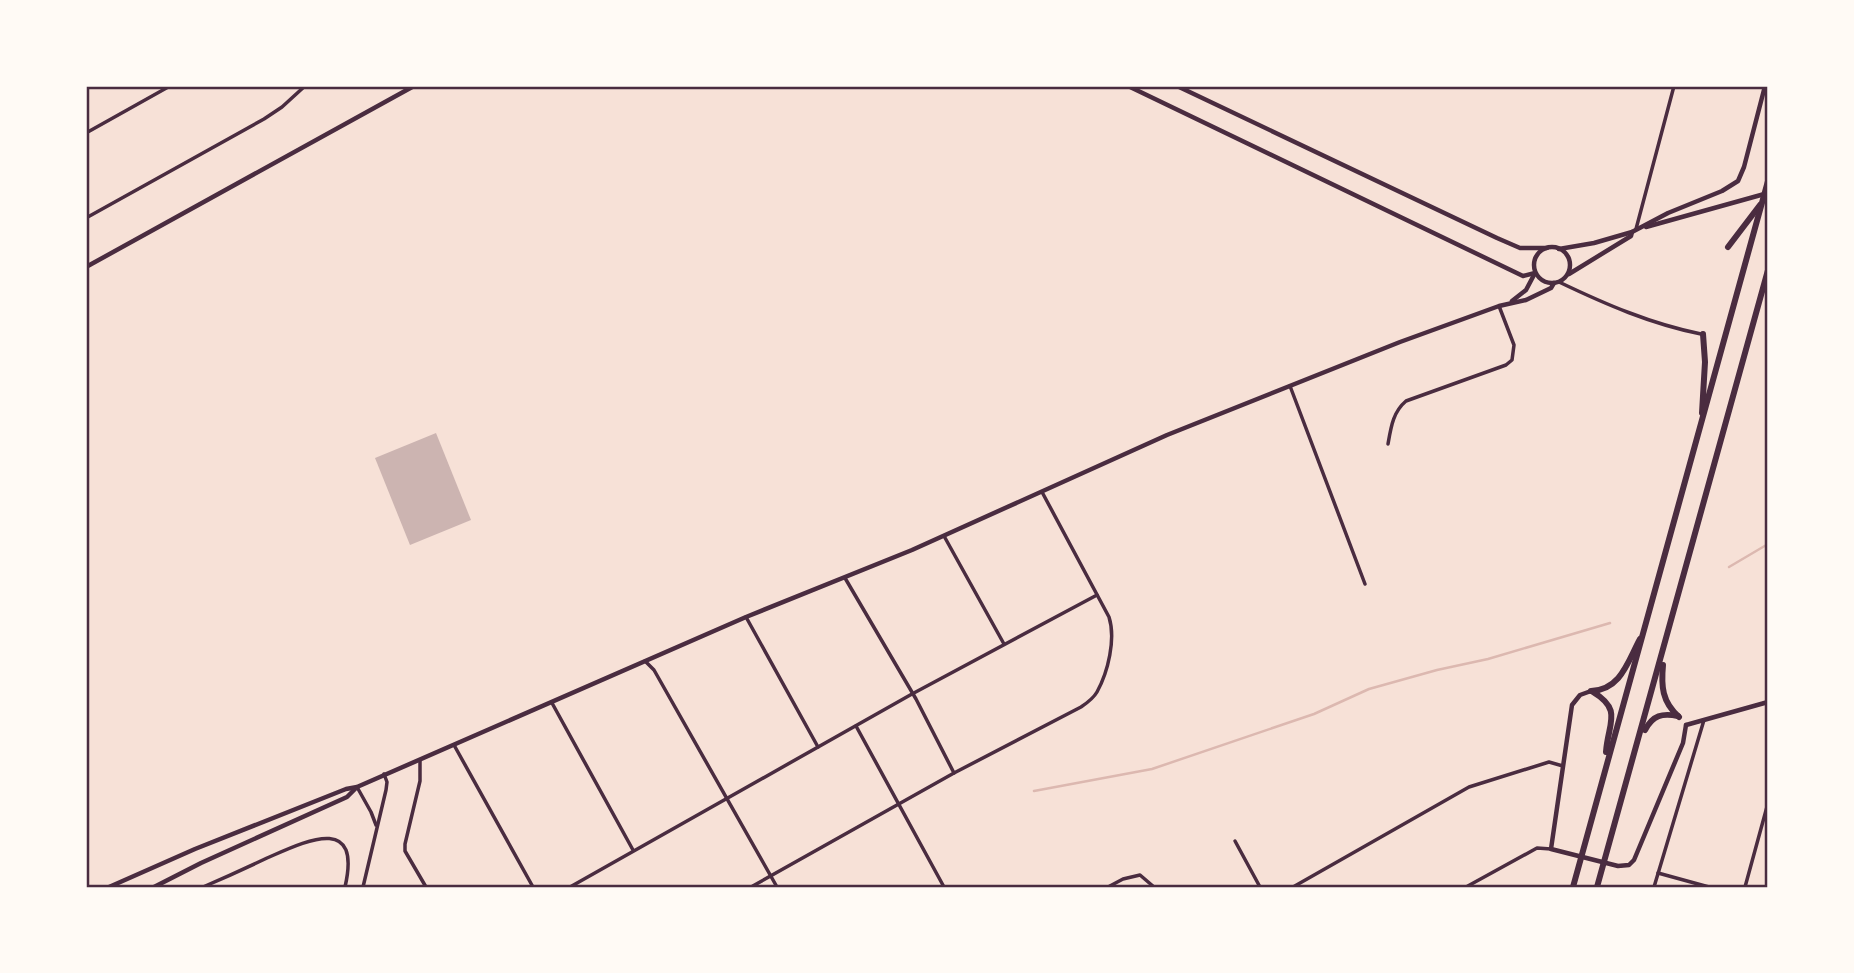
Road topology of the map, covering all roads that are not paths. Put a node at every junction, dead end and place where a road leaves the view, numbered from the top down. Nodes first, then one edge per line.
1 (170, 86) edge
2 (305, 86) edge
3 (414, 86) edge
4 (1128, 86) edge
5 (1177, 86) edge
6 (1674, 86) edge
7 (1765, 86) edge
8 (86, 133) edge
9 (1768, 181) edge
10 (1765, 197) edge
11 (86, 218) edge
12 (1634, 232) junction
13 (1728, 247) dead end
14 (1547, 248) junction
15 (1559, 249) junction
16 (86, 267) edge
17 (1768, 272) edge
18 (1535, 273) junction
19 (1568, 275) junction
20 (1557, 282) junction
21 (1507, 304) junction
22 (1499, 306) junction
23 (1703, 334) joint
24 (1290, 386) junction
25 (1388, 444) dead end
26 (1696, 447) junction
27 (1042, 492) junction
28 (944, 536) junction
29 (845, 578) junction
30 (1365, 584) dead end
31 (1097, 595) junction
32 (746, 617) junction
33 (1670, 624) junction
34 (1647, 625) junction
35 (1004, 644) junction
36 (645, 662) junction
37 (1591, 691) junction
38 (912, 694) junction
39 (1768, 702) edge
40 (552, 703) junction
41 (1679, 717) junction
42 (1704, 719) junction
43 (1686, 725) junction
44 (856, 726) junction
45 (453, 744) junction
46 (818, 747) junction
47 (420, 760) junction
48 (1563, 766) junction
49 (1605, 766) junction
50 (1630, 772) junction
51 (384, 774) junction
52 (954, 774) junction
53 (357, 787) junction
54 (727, 799) junction
55 (1768, 803) edge
56 (899, 804) junction
57 (376, 827) junction
58 (1235, 841) dead end
59 (1551, 849) junction
60 (634, 850) junction
61 (1658, 873) junction
62 (771, 876) junction
63 (943, 885) edge
64 (109, 887) edge
65 (154, 887) edge
66 (203, 887) edge
67 (345, 887) edge
68 (363, 887) edge
69 (426, 887) edge
70 (533, 887) edge
71 (570, 887) edge
72 (751, 887) edge
73 (777, 887) edge
74 (935, 887) edge
75 (1108, 887) edge
76 (1154, 887) edge
77 (1261, 887) edge
78 (1293, 887) edge
79 (1466, 887) edge
80 (1573, 887) edge
81 (1597, 887) edge
82 (1654, 887) edge
83 (1709, 887) edge
84 (1745, 887) edge

1 - 8 street
2 - 11 street
3 - 16 street
4 - 18 street
5 - 14 street
6 - 12 street
7 - 12 street
9 - 10 highway
10 - 12 street
10 - 13 highway
10 - 26 highway
12 - 15 street
12 - 19 street
14 - 15 street
14 - 18 street
15 - 19 street
17 - 33 highway
18 - 20 street
18 - 21 street
19 - 20 street
20 - 21 street
20 - 23 street
21 - 22 street
22 - 24 street
22 - 25 street
23 - 26 highway
24 - 27 street
24 - 30 street
26 - 34 highway
27 - 28 street
27 - 31 street
28 - 29 street
28 - 35 street
29 - 32 street
29 - 38 street
31 - 35 street
31 - 52 street
32 - 36 street
32 - 46 street
33 - 41 highway
33 - 50 highway
34 - 37 highway
34 - 49 highway
35 - 38 street
36 - 40 street
36 - 54 street
37 - 48 street
37 - 49 highway
38 - 44 street
38 - 52 street
39 - 42 street
40 - 45 street
40 - 60 street
41 - 43 street
41 - 50 highway
42 - 43 street
42 - 61 street
43 - 59 street
44 - 46 street
44 - 56 street
45 - 47 street
45 - 70 street
46 - 54 street
47 - 51 street
47 - 69 street
48 - 59 street
48 - 78 street
49 - 80 highway
50 - 81 highway
51 - 53 street
51 - 57 street
52 - 56 street
53 - 57 street
53 - 64 street
53 - 65 street
54 - 60 street
54 - 62 street
55 - 84 street
56 - 62 street
56 - 63 street
57 - 68 street
58 - 77 street
59 - 79 street
60 - 71 street
61 - 82 street
61 - 83 street
62 - 72 street
62 - 73 street
63 - 74 street
66 - 67 street
75 - 76 street

